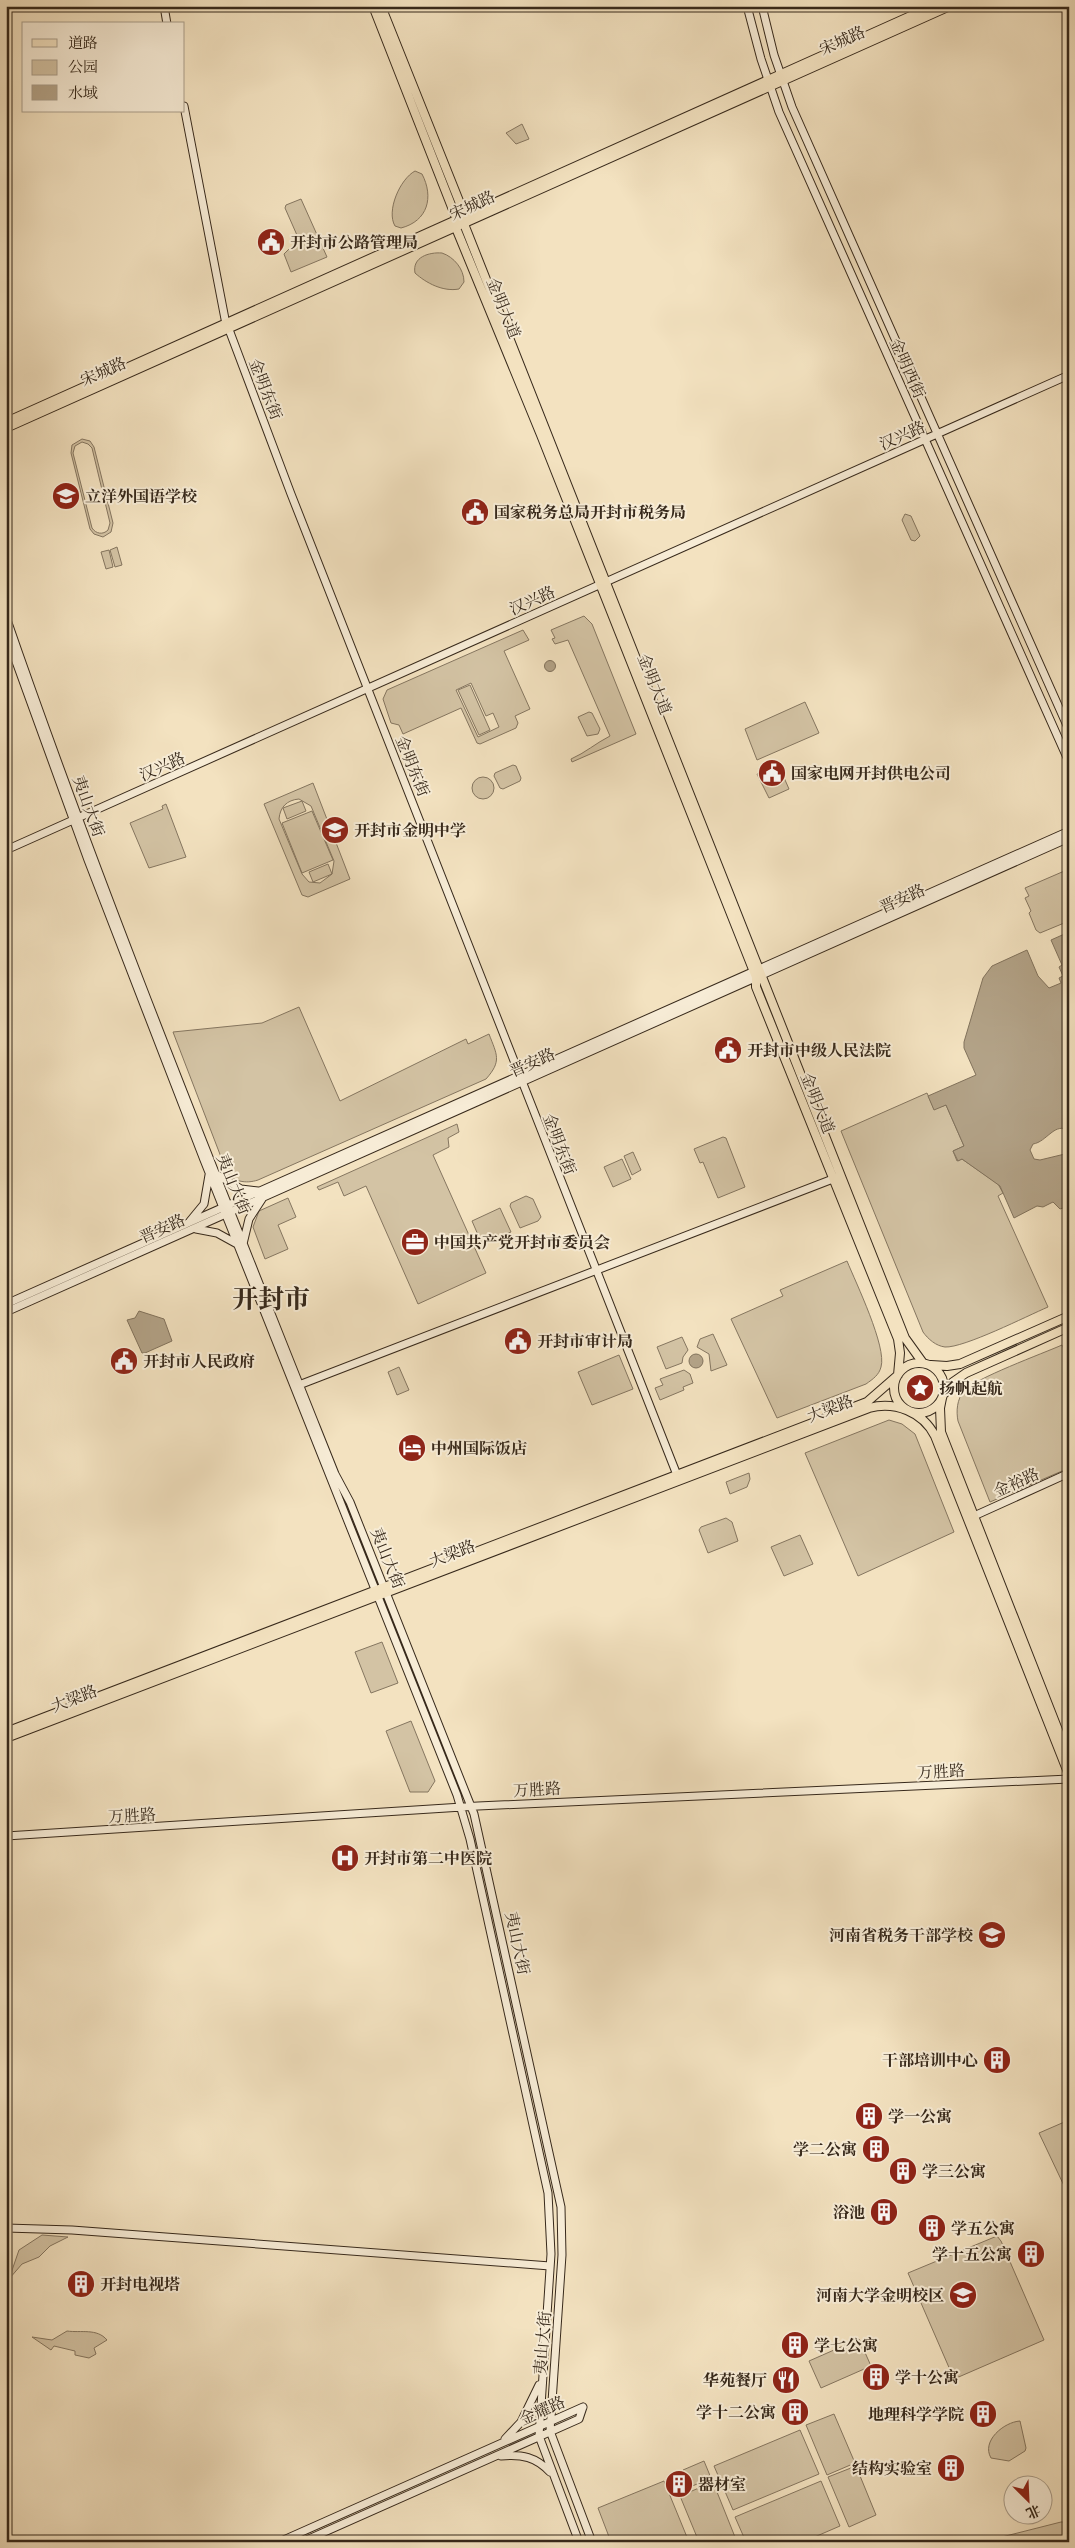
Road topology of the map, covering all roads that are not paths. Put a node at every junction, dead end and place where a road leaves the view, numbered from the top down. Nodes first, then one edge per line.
1 (164, 6) edge
2 (373, 6) edge
3 (381, 6) edge
4 (748, 6) edge
5 (762, 6) edge
6 (934, 6) edge
7 (950, 6) edge
8 (167, 22) edge
9 (782, 78) junction
10 (769, 84) junction
11 (185, 111) edge
12 (461, 222) junction
13 (228, 327) junction
14 (1069, 371) edge
15 (1069, 375) edge
16 (6, 422) edge
17 (6, 428) edge
18 (936, 432) junction
19 (924, 438) junction
20 (603, 581) junction
21 (6, 617) edge
22 (6, 634) edge
23 (367, 687) junction
24 (1069, 730) edge
25 (1069, 762) edge
26 (75, 817) junction
27 (1069, 831) edge
28 (1069, 838) edge
29 (6, 846) edge
30 (6, 850) edge
31 (758, 973) junction
32 (520, 1079) junction
33 (212, 1174) junction
34 (838, 1177) junction
35 (262, 1195) junction
36 (227, 1210) junction
37 (189, 1227) junction
38 (240, 1244) junction
39 (596, 1270) junction
40 (6, 1304) edge
41 (6, 1312) edge
42 (1069, 1316) edge
43 (1069, 1327) edge
44 (925, 1364) junction
45 (898, 1375) junction
46 (299, 1385) junction
47 (943, 1396) junction
48 (910, 1411) junction
49 (1069, 1473) edge
50 (678, 1478) junction
51 (974, 1516) junction
52 (386, 1590) junction
53 (376, 1593) junction
54 (6, 1732) edge
55 (6, 1738) edge
56 (1069, 1758) edge
57 (1069, 1775) edge
58 (1069, 1779) edge
59 (472, 1806) junction
60 (461, 1807) junction
61 (6, 1836) edge
62 (6, 2228) edge
63 (550, 2266) junction
64 (542, 2375) junction
65 (549, 2422) junction
66 (539, 2426) junction
67 (550, 2431) junction
68 (539, 2436) junction
69 (496, 2446) junction
70 (494, 2457) junction
71 (554, 2476) junction
72 (279, 2542) edge
73 (302, 2542) edge
74 (579, 2542) edge
75 (592, 2542) edge

1 - 8 street
2 - 12 main road, 金明大道
3 - 12 main road, 金明大道
4 - 10 street, 金明西街
5 - 9 street, 金明西街
6 - 9 main road, 宋城路
7 - 9 main road, 宋城路
9 - 10 main road, 宋城路
9 - 18 street, 金明西街
10 - 12 main road, 宋城路
10 - 19 street, 金明西街
11 - 13 street, 金明东街
12 - 13 main road, 宋城路
12 - 20 main road, 金明大道
13 - 16 main road, 宋城路
13 - 17 main road, 宋城路
13 - 23 street, 金明东街
14 - 18 street, 汉兴路
15 - 18 street, 汉兴路
18 - 19 street, 汉兴路
18 - 24 street, 金明西街
19 - 20 street, 汉兴路
19 - 25 street, 金明西街
20 - 23 street, 汉兴路
20 - 31 main road, 金明大道
21 - 26 street, 夷山大街
22 - 26 street, 夷山大街
23 - 26 street, 汉兴路
23 - 32 street, 金明东街
26 - 29 street, 汉兴路
26 - 30 street, 汉兴路
26 - 33 street, 夷山大街
27 - 31 street, 晋安路
28 - 31 street, 晋安路
31 - 32 street, 晋安路
31 - 34 main road, 金明大道
32 - 35 street, 晋安路
32 - 39 street, 金明东街
33 - 35 street
33 - 36 street, 夷山大街
33 - 37 street
34 - 39 street
34 - 44 main road, 金明大道
34 - 45 main road, 金明大道
35 - 36 street, 晋安路
35 - 38 street
36 - 37 street, 晋安路
36 - 38 street, 夷山大街
37 - 38 street
37 - 40 street, 晋安路
37 - 41 street, 晋安路
38 - 46 street, 夷山大街
38 - 53 street, 夷山大街
39 - 46 street
39 - 50 street, 金明东街
42 - 44 main road
43 - 47 main road
44 - 45 main road
44 - 47 main road
45 - 48 main road
45 - 50 main road, 大梁路
46 - 52 street, 夷山大街
47 - 48 main road
47 - 51 main road
48 - 50 main road, 大梁路
48 - 57 main road
49 - 51 street, 金裕路
50 - 52 main road, 大梁路
51 - 56 main road
52 - 53 main road, 大梁路
52 - 59 street, 夷山大街
53 - 54 main road, 大梁路
53 - 55 main road, 大梁路
53 - 60 street, 夷山大街
58 - 59 street, 万胜路
59 - 60 street, 万胜路
59 - 65 street, 夷山大街
60 - 61 street, 万胜路
60 - 63 street, 夷山大街
62 - 63 street
63 - 64 street, 夷山大街
64 - 66 street, 夷山大街
64 - 69 street
65 - 66 street, 金耀路
65 - 67 street, 夷山大街
65 - 67 street, 金耀路
66 - 68 street, 夷山大街
66 - 69 street, 金耀路
67 - 68 street, 金耀路
67 - 75 street, 夷山大街
68 - 70 street, 金耀路
68 - 71 street, 夷山大街
69 - 72 street, 金耀路
70 - 71 street
70 - 73 street, 金耀路
71 - 74 street, 夷山大街

